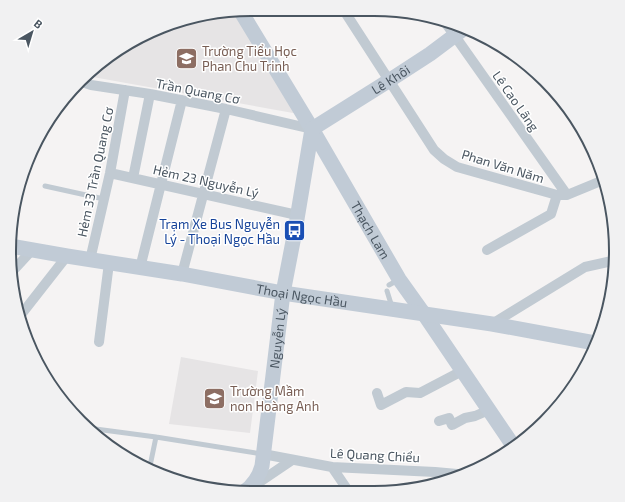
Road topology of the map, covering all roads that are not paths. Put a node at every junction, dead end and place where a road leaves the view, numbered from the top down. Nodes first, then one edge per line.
1 (244, 16) edge
2 (348, 16) edge
3 (460, 32) edge
4 (390, 80) junction
5 (86, 84) edge
6 (125, 90) junction
7 (150, 94) junction
8 (182, 100) junction
9 (226, 109) junction
10 (312, 129) junction
11 (110, 173) junction
12 (133, 178) junction
13 (599, 182) edge
14 (161, 184) junction
15 (45, 186) dead end
16 (204, 193) junction
17 (562, 195) junction
18 (104, 199) junction
19 (297, 215) junction
20 (16, 247) edge
21 (32, 250) junction
22 (487, 250) dead end
23 (67, 256) junction
24 (90, 260) junction
25 (608, 262) edge
26 (109, 263) junction
27 (17, 266) edge
28 (140, 268) junction
29 (182, 274) junction
30 (387, 291) dead end
31 (286, 298) junction
32 (392, 309) junction
33 (24, 311) edge
34 (424, 314) junction
35 (441, 316) junction
36 (492, 324) junction
37 (434, 331) junction
38 (99, 342) dead end
39 (590, 343) edge
40 (462, 372) junction
41 (377, 393) dead end
42 (489, 410) junction
43 (439, 421) dead end
44 (98, 429) edge
45 (156, 437) junction
46 (511, 442) edge
47 (263, 454) junction
48 (292, 460) junction
49 (151, 464) edge
50 (332, 467) junction
51 (448, 474) edge
52 (437, 475) edge
53 (252, 486) edge
54 (255, 486) edge
55 (345, 486) edge

1 - 10 street, Thạch Lam
2 - 4 street, Phan Văn Năm
3 - 4 street, Lê Khôi
3 - 17 street, Lê Cao Lãng
4 - 10 street, Lê Khôi
4 - 17 street, Phan Văn Năm
5 - 6 street, Trần Quang Cơ
6 - 7 street, Trần Quang Cơ
6 - 11 street, Hẻm 33 Trần Quang Cơ
7 - 8 street, Trần Quang Cơ
7 - 12 street
8 - 9 street, Trần Quang Cơ
8 - 14 street
9 - 10 street, Trần Quang Cơ
9 - 16 street
10 - 19 street, Nguyễn Lý
10 - 34 street, Thạch Lam
11 - 12 street, Hẻm 23 Nguyễn Lý
11 - 18 street, Hẻm 33 Trần Quang Cơ
12 - 14 street, Hẻm 23 Nguyễn Lý
13 - 17 street
14 - 16 street, Hẻm 23 Nguyễn Lý
14 - 28 street
15 - 18 lane
16 - 19 street, Hẻm 23 Nguyễn Lý
16 - 29 street
17 - 22 street
18 - 24 street, Hẻm 33 Trần Quang Cơ
19 - 31 street, Nguyễn Lý
20 - 21 street, Thoại Ngọc Hầu
21 - 23 street, Thoại Ngọc Hầu
21 - 27 street
23 - 24 street, Thoại Ngọc Hầu
23 - 33 street
24 - 26 street, Thoại Ngọc Hầu
25 - 36 street
26 - 28 street, Thoại Ngọc Hầu
26 - 38 street
28 - 29 street, Thoại Ngọc Hầu
29 - 31 street, Thoại Ngọc Hầu
30 - 32 lane
31 - 32 street, Thoại Ngọc Hầu
31 - 47 street, Nguyễn Lý
32 - 34 street, Thoại Ngọc Hầu
34 - 35 street, Thoại Ngọc Hầu
34 - 37 street, Thạch Lam
35 - 36 street, Thoại Ngọc Hầu
35 - 37 street
36 - 39 street, Thoại Ngọc Hầu
37 - 40 street, Thạch Lam
40 - 41 street
40 - 42 street, Thạch Lam
42 - 43 street
42 - 46 street, Thạch Lam
44 - 45 lane
45 - 47 lane
45 - 49 lane
47 - 48 street, Lê Quang Chiểu
47 - 53 street, Nguyễn Lý
48 - 50 street, Lê Quang Chiểu
48 - 54 street
50 - 52 street, Lê Quang Chiểu
50 - 55 street
51 - 52 street, Lê Quang Chiểu

